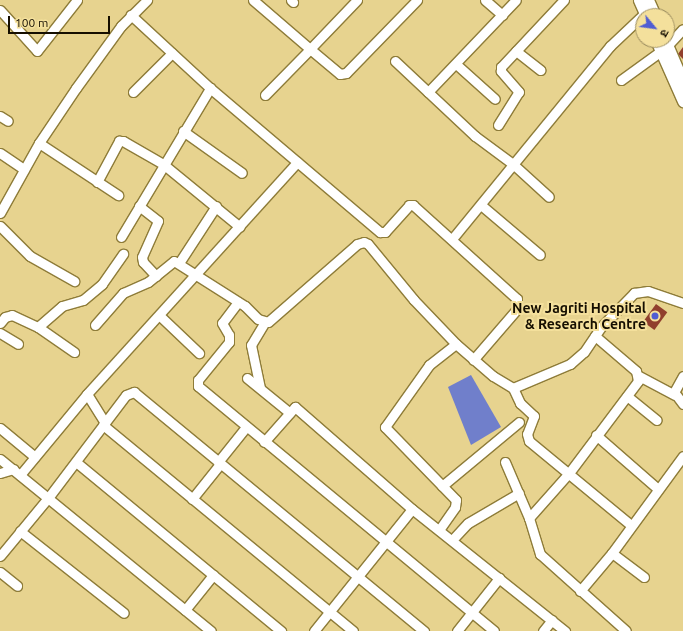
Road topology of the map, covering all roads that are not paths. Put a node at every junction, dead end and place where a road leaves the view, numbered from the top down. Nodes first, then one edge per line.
1 (78, 0) edge
2 (253, 0) edge
3 (357, 0) edge
4 (485, 0) edge
5 (516, 0) edge
6 (564, 0) edge
7 (145, 1) edge
8 (411, 2) edge
9 (0, 10) edge
10 (502, 15) junction
11 (131, 16) junction
12 (635, 26) edge
13 (683, 29) edge
14 (675, 36) edge
15 (661, 48) edge
16 (665, 48) edge
17 (665, 48) edge
18 (310, 49) junction
19 (516, 51) junction
20 (172, 53) junction
21 (395, 61) dead end
22 (456, 64) junction
23 (540, 70) dead end
24 (621, 80) dead end
25 (683, 82) edge
26 (210, 88) junction
27 (133, 92) dead end
28 (428, 92) junction
29 (264, 95) dead end
30 (495, 99) dead end
31 (683, 101) edge
32 (498, 125) dead end
33 (183, 131) junction
34 (39, 143) junction
35 (0, 153) edge
36 (297, 162) junction
37 (163, 164) junction
38 (514, 165) junction
39 (24, 169) junction
40 (242, 173) dead end
41 (97, 182) junction
42 (118, 195) dead end
43 (549, 197) dead end
44 (481, 205) junction
45 (139, 206) junction
46 (216, 206) junction
47 (0, 213) edge
48 (0, 226) edge
49 (240, 227) junction
50 (121, 237) dead end
51 (452, 239) junction
52 (123, 254) dead end
53 (540, 255) dead end
54 (179, 263) junction
55 (156, 276) junction
56 (196, 276) junction
57 (74, 280) dead end
58 (238, 302) junction
59 (683, 303) edge
60 (160, 316) junction
61 (264, 322) junction
62 (0, 323) edge
63 (95, 325) dead end
64 (38, 328) junction
65 (0, 333) edge
66 (595, 336) junction
67 (18, 344) dead end
68 (456, 344) junction
69 (74, 352) dead end
70 (199, 354) dead end
71 (473, 360) junction
72 (639, 376) junction
73 (683, 376) edge
74 (247, 378) dead end
75 (260, 388) junction
76 (513, 388) junction
77 (88, 394) junction
78 (674, 395) junction
79 (627, 396) junction
80 (683, 404) edge
81 (290, 413) junction
82 (657, 420) dead end
83 (519, 422) dead end
84 (104, 424) junction
85 (246, 427) junction
86 (0, 428) edge
87 (596, 435) junction
88 (264, 442) junction
89 (683, 456) edge
90 (35, 457) junction
91 (0, 459) edge
92 (76, 462) junction
93 (505, 462) dead end
94 (219, 463) junction
95 (17, 472) junction
96 (0, 473) edge
97 (569, 473) junction
98 (442, 486) junction
99 (658, 489) junction
100 (519, 493) junction
101 (48, 498) junction
102 (192, 499) junction
103 (412, 509) junction
104 (529, 518) junction
105 (631, 525) junction
106 (439, 530) junction
107 (20, 531) junction
108 (452, 540) junction
109 (386, 541) junction
110 (612, 553) junction
111 (0, 556) edge
112 (0, 572) edge
113 (213, 575) junction
114 (644, 577) dead end
115 (358, 578) junction
116 (499, 578) junction
117 (17, 586) dead end
118 (580, 591) junction
119 (185, 610) junction
120 (330, 612) junction
121 (471, 612) junction
122 (124, 613) dead end
123 (552, 620) junction
124 (211, 631) edge
125 (281, 631) edge
126 (314, 631) edge
127 (353, 631) edge
128 (424, 631) edge
129 (457, 631) edge
130 (494, 631) edge
131 (543, 631) edge
132 (565, 631) edge
133 (626, 631) edge

1 - 9 street
2 - 18 street
3 - 18 street
4 - 10 street
5 - 10 street
6 - 19 street
7 - 11 street
8 - 18 street
10 - 22 street
11 - 20 street
11 - 34 street
12 - 38 street
13 - 14 street
15 - 24 street
16 - 25 main road
17 - 31 main road
18 - 29 street
19 - 23 street
19 - 32 street
20 - 26 street
20 - 27 street
21 - 28 street
22 - 28 street
22 - 30 street
26 - 33 street
26 - 36 street
28 - 38 street
33 - 37 street
33 - 40 street
34 - 39 street
34 - 41 street
35 - 39 street
36 - 49 street
36 - 51 street
37 - 41 street
37 - 45 street
37 - 46 street
38 - 43 street
38 - 44 street
39 - 47 street
41 - 42 street
44 - 51 street
44 - 53 street
45 - 50 street
45 - 55 street
46 - 49 street
46 - 54 street
48 - 57 street
49 - 56 street
51 - 71 street
52 - 64 street
54 - 55 street
54 - 56 street
55 - 63 street
56 - 58 street
56 - 60 street
58 - 61 street
58 - 85 street
59 - 66 street
60 - 70 street
60 - 77 street
61 - 68 street
61 - 75 street
62 - 64 street
64 - 69 street
65 - 67 street
66 - 72 street
66 - 76 street
68 - 71 street
68 - 98 street
71 - 76 street
72 - 78 street
72 - 79 street
73 - 78 street
74 - 75 street
75 - 81 street
76 - 97 street
77 - 84 street
77 - 90 street
78 - 80 street
79 - 82 street
79 - 87 street
81 - 88 street
81 - 103 street
83 - 98 street
84 - 92 street
84 - 94 street
84 - 102 street
85 - 88 street
85 - 94 street
86 - 90 street
87 - 97 street
87 - 99 street
88 - 109 street
89 - 99 street
90 - 95 street
91 - 95 street
92 - 101 street
92 - 113 street
93 - 100 street
94 - 102 street
94 - 115 street
95 - 96 street
95 - 101 street
97 - 104 street
97 - 105 street
98 - 106 street
99 - 105 street
100 - 104 street
100 - 108 street
101 - 107 street
101 - 119 street
102 - 120 street
103 - 106 street
103 - 109 street
104 - 118 street
105 - 110 street
106 - 108 street
107 - 111 street
107 - 122 street
108 - 116 street
109 - 115 street
109 - 121 street
110 - 114 street
110 - 118 street
112 - 117 street
113 - 119 street
113 - 125 street
115 - 120 street
115 - 128 street
116 - 121 street
116 - 123 street
118 - 133 street
119 - 124 street
120 - 126 street
120 - 127 street
121 - 129 street
121 - 130 street
123 - 131 street
123 - 132 street

